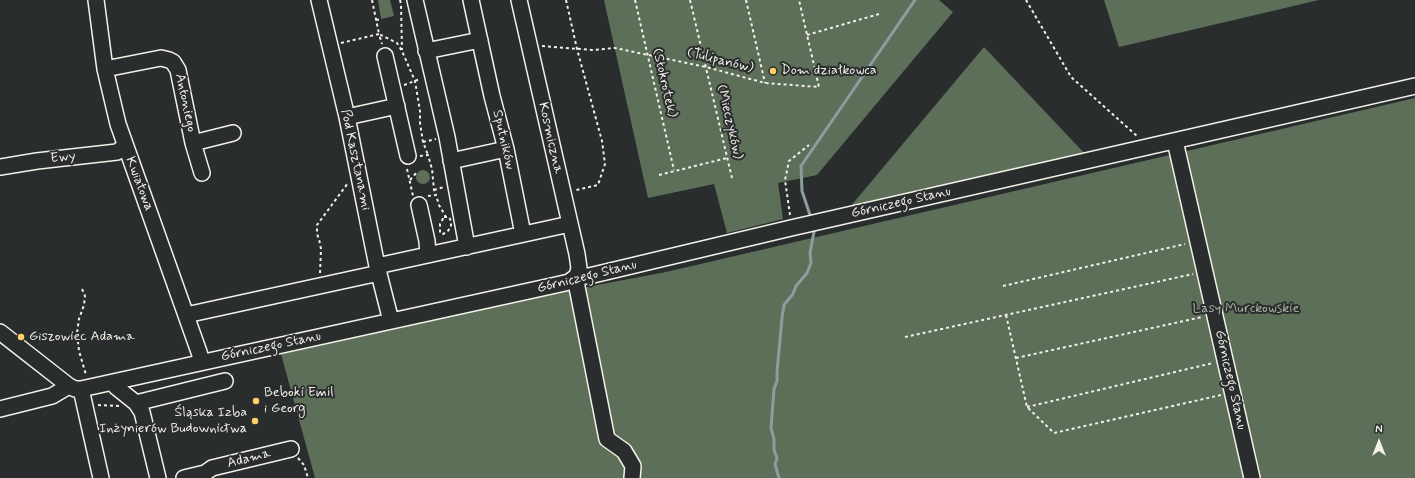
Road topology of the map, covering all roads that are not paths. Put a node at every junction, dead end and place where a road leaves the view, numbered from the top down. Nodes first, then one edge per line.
1 (96, 0) edge
2 (319, 0) edge
3 (415, 0) edge
4 (471, 0) edge
5 (519, 0) edge
6 (480, 40) junction
7 (426, 51) junction
8 (385, 56) dead end
9 (105, 69) junction
10 (1415, 86) edge
11 (397, 106) junction
12 (347, 117) junction
13 (233, 133) dead end
14 (1175, 141) junction
15 (194, 143) junction
16 (125, 146) junction
17 (506, 149) junction
18 (414, 156) road end
19 (452, 161) junction
20 (0, 167) edge
21 (202, 173) dead end
22 (418, 205) road end
23 (570, 224) junction
24 (523, 234) junction
25 (467, 247) junction
26 (428, 255) junction
27 (378, 270) junction
28 (577, 276) junction
29 (186, 315) junction
30 (391, 321) junction
31 (0, 332) edge
32 (202, 362) junction
33 (224, 381) dead end
34 (114, 382) junction
35 (80, 387) junction
36 (130, 404) junction
37 (0, 409) edge
38 (291, 449) road end
39 (100, 478) edge
40 (158, 478) edge
41 (184, 478) edge
42 (632, 478) edge
43 (1252, 478) edge

1 - 9 street, Kwiatowa
2 - 12 street, Pod Kasztanami
3 - 7 street
4 - 6 street, Sputników
5 - 23 street, Kosmiczna
6 - 7 street
6 - 17 street, Sputników
7 - 19 street
8 - 11 street
9 - 15 street, Antoniego
9 - 16 street, Kwiatowa
10 - 14 street, Górniczego Stanu
11 - 12 street
11 - 18 street
12 - 27 street, Pod Kasztanami
13 - 15 street, Antoniego
14 - 28 street, Górniczego Stanu
14 - 43 street, Górniczego Stanu
15 - 21 street, Antoniego
16 - 20 street, Ewy
16 - 29 street, Kwiatowa
17 - 19 street
17 - 24 street, Sputników
19 - 25 street
22 - 26 street
23 - 24 street
23 - 28 street, Kosmiczna
24 - 25 street
25 - 26 street
26 - 27 street
27 - 29 street
27 - 30 street, Pod Kasztanami
28 - 30 street, Górniczego Stanu
28 - 42 street, Kosmiczna
29 - 32 street, Kwiatowa
30 - 32 street, Górniczego Stanu
31 - 35 street
32 - 34 street, Górniczego Stanu
33 - 36 street
34 - 35 street, Górniczego Stanu
34 - 36 street
35 - 37 street, Górniczego Stanu
35 - 39 street
36 - 40 street
38 - 41 street, Adama

